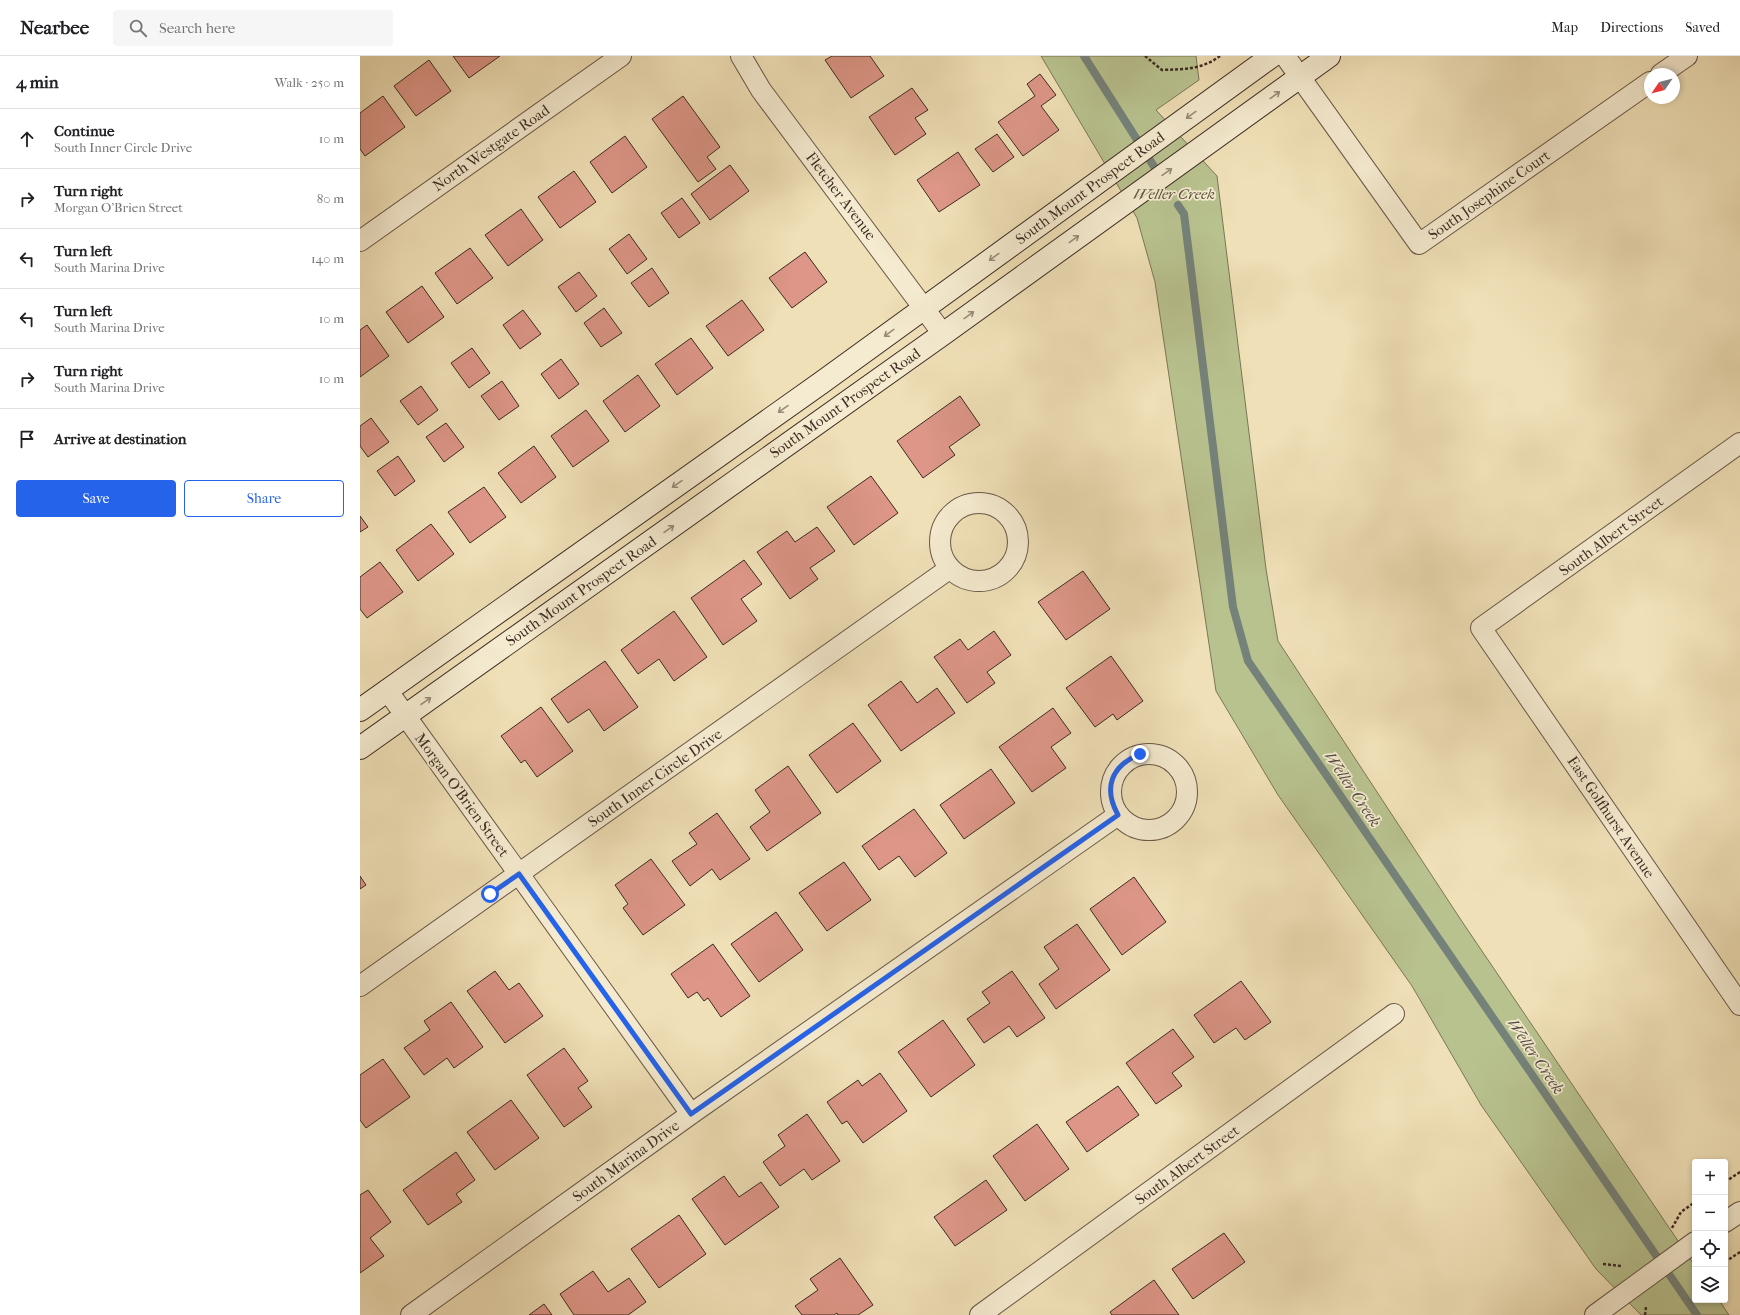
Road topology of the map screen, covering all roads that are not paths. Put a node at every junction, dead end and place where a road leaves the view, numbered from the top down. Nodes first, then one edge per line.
1 (621, 56) edge
2 (741, 56) edge
3 (1272, 56) edge
4 (1285, 56) edge
5 (1329, 56) edge
6 (1687, 56) edge
7 (1670, 68) edge
8 (1301, 77) junction
9 (1644, 86) edge
10 (360, 240) edge
11 (924, 307) junction
12 (943, 334) junction
13 (1740, 443) edge
14 (949, 569) dead end
15 (1481, 628) joint
16 (388, 690) junction
17 (360, 710) edge
18 (406, 716) junction
19 (360, 748) edge
20 (1118, 815) dead end
21 (519, 874) junction
22 (360, 986) edge
23 (1740, 1005) edge
24 (1394, 1014) dead end
25 (691, 1114) junction
26 (1740, 1212) edge
27 (1728, 1220) edge
28 (1692, 1244) edge
29 (411, 1315) edge
30 (980, 1315) edge
31 (1595, 1315) edge

1 - 10 street, North Westgate Road
2 - 11 street, Fletcher Avenue
3 -> 11 main road, South Mount Prospect Road
4 - 8 street, South Josephine Court
5 - 8 main road, South Mount Prospect Road
6 - 7 street
8 - 9 street, South Josephine Court
12 -> 8 main road, South Mount Prospect Road
11 - 12 street, Fletcher Avenue
11 -> 16 main road, South Mount Prospect Road
18 -> 12 main road, South Mount Prospect Road
13 - 15 street, South Albert Street
14 - 21 street, South Inner Circle Drive
15 - 23 street, East Golfhurst Avenue
16 - 17 main road, South Mount Prospect Road
16 - 18 street, Morgan O'Brien Street
18 - 19 main road, South Mount Prospect Road
18 - 21 street, Morgan O'Brien Street
20 - 25 street, South Marina Drive
21 - 22 street, South Inner Circle Drive
21 - 25 street, Morgan O'Brien Street
24 - 30 street, South Albert Street
25 - 29 street, South Marina Drive
26 - 27 street
28 - 31 street

